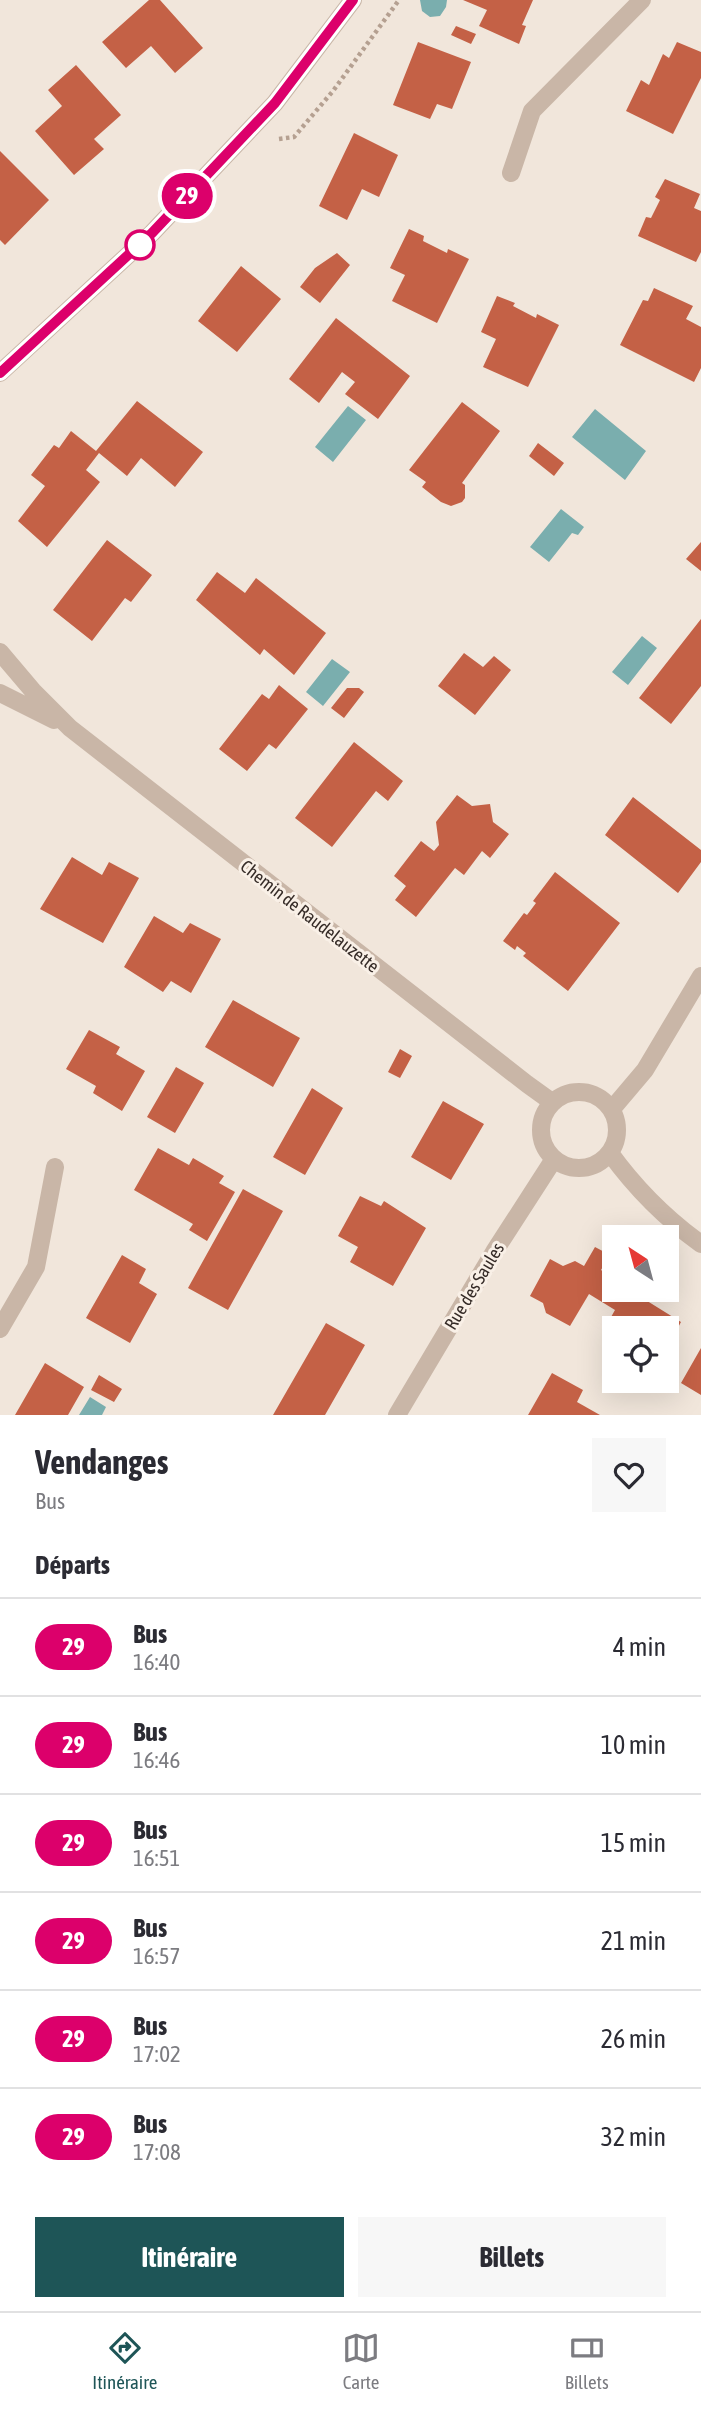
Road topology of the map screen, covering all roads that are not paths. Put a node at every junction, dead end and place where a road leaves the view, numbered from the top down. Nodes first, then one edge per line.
1 (353, 0) edge
2 (642, 0) edge
3 (511, 173) dead end
4 (0, 373) edge
5 (0, 652) edge
6 (0, 693) edge
7 (70, 728) junction
8 (701, 976) edge
9 (552, 1102) junction
10 (612, 1109) junction
11 (610, 1153) junction
12 (554, 1159) junction
13 (55, 1167) dead end
14 (701, 1244) edge
15 (0, 1329) edge
16 (397, 1415) edge

1 - 4 street
2 - 3 street
5 - 7 street, Chemin de Raudelauzette
6 - 7 street, Chemin de Raudelauzette
7 - 9 street, Chemin de Raudelauzette
8 - 10 street
9 - 10 street
9 - 12 street
10 - 11 street
11 - 12 street
11 - 14 street
12 - 16 street, Rue des Saules
13 - 15 street

